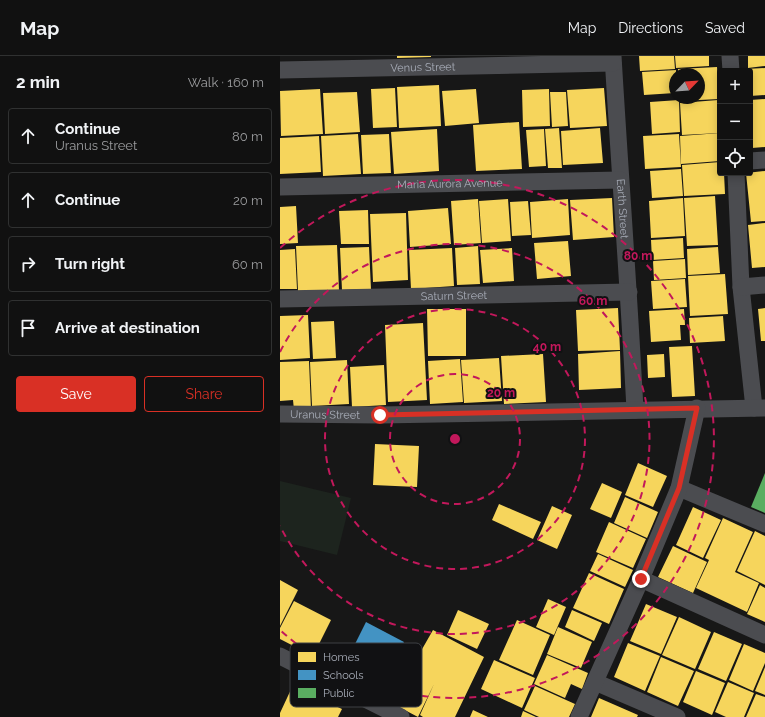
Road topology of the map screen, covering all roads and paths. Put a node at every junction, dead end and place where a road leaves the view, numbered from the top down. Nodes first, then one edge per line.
1 (730, 56) edge
2 (613, 59) edge
3 (731, 68) edge
4 (280, 70) edge
5 (765, 160) edge
6 (753, 161) edge
7 (736, 176) edge
8 (620, 180) junction
9 (280, 187) edge
10 (765, 285) edge
11 (741, 287) junction
12 (629, 292) junction
13 (280, 298) edge
14 (697, 408) junction
15 (760, 408) edge
16 (635, 410) junction
17 (280, 414) edge
18 (679, 488) junction
19 (765, 524) edge
20 (641, 579) junction
21 (765, 634) edge
22 (280, 656) edge
23 (290, 661) edge
24 (595, 682) junction
25 (381, 707) edge
26 (401, 717) edge
27 (580, 717) edge
28 (677, 717) edge

1 - 3 street
2 - 4 street, Venus Street
2 - 8 street, Earth Street
5 - 6 street
7 - 11 street
8 - 9 street, Maria Aurora Avenue
8 - 12 street, Earth Street
10 - 11 street
11 - 15 street
12 - 13 street, Saturn Street
12 - 16 street, Earth Street
14 - 15 street, Uranus Street
14 - 16 street, Uranus Street
14 - 18 street
16 - 17 street, Uranus Street
18 - 19 street
18 - 20 street
20 - 21 street
20 - 24 street
22 - 23 street
24 - 27 street
24 - 28 street
25 - 26 street

